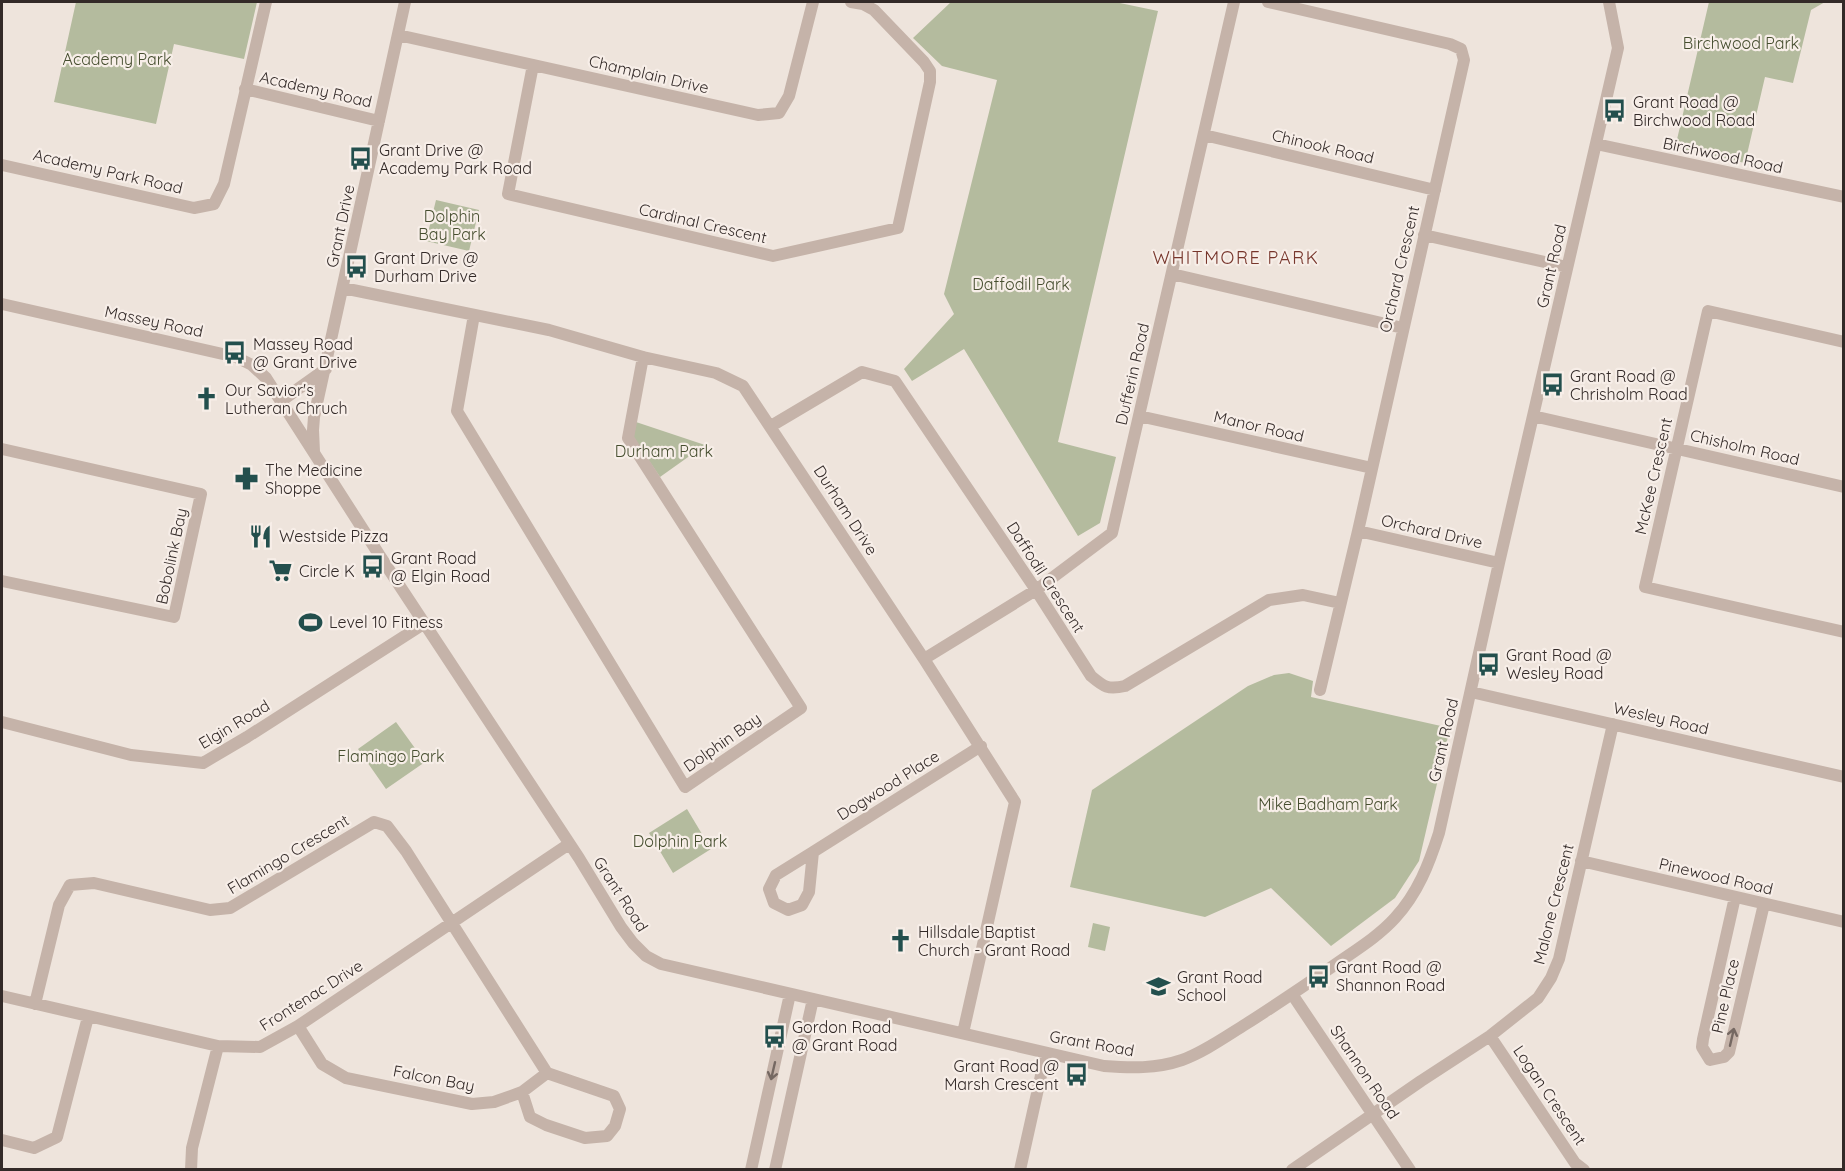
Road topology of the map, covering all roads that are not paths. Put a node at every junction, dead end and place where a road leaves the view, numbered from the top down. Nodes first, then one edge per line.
1 (266, 2) edge
2 (405, 2) edge
3 (813, 2) edge
4 (851, 2) edge
5 (1234, 2) edge
6 (1268, 2) edge
7 (1610, 2) edge
8 (398, 35) junction
9 (533, 65) junction
10 (245, 89) junction
11 (379, 121) junction
12 (1204, 135) junction
13 (1596, 144) junction
14 (2, 165) edge
15 (1435, 190) junction
16 (1844, 197) edge
17 (1424, 235) junction
18 (1567, 267) junction
19 (1172, 274) junction
20 (343, 288) junction
21 (2, 304) edge
22 (474, 315) junction
23 (1403, 328) junction
24 (1844, 342) edge
25 (643, 357) junction
26 (326, 369) junction
27 (281, 401) junction
28 (1139, 416) junction
29 (1533, 416) junction
30 (771, 426) junction
31 (2, 449) edge
32 (1677, 449) junction
33 (314, 453) junction
34 (1372, 468) junction
35 (1844, 486) edge
36 (1358, 531) junction
37 (1499, 563) junction
38 (2, 581) edge
39 (1036, 590) junction
40 (1340, 603) junction
41 (425, 623) junction
42 (1844, 632) edge
43 (924, 659) junction
44 (1320, 690) dead end
45 (1471, 692) junction
46 (2, 722) edge
47 (1613, 724) junction
48 (981, 746) junction
49 (1844, 777) edge
50 (569, 844) junction
51 (813, 852) junction
52 (1581, 861) junction
53 (1735, 897) junction
54 (1764, 904) junction
55 (1844, 922) edge
56 (452, 924) junction
57 (790, 994) junction
58 (1292, 994) junction
59 (2, 996) edge
60 (813, 999) junction
61 (35, 1004) junction
62 (88, 1017) junction
63 (298, 1026) junction
64 (963, 1033) junction
65 (1490, 1036) junction
66 (218, 1046) junction
67 (1046, 1053) junction
68 (547, 1073) junction
69 (522, 1092) junction
70 (1373, 1114) junction
71 (2, 1140) edge
72 (757, 1144) junction
73 (779, 1149) junction
74 (191, 1170) edge
75 (751, 1170) edge
76 (775, 1170) edge
77 (1020, 1170) edge
78 (1292, 1170) edge
79 (1410, 1170) edge
80 (1584, 1170) edge

1 - 10 street, Academy Park Road
2 - 8 street, Grant Drive
3 - 9 street, Champlain Drive
4 - 9 street, Cardinal Crescent
5 - 12 street, Dufferin Road
6 - 15 street, Orchard Crescent
7 - 13 street, Grant Road
8 - 9 street, Champlain Drive
8 - 11 street, Grant Drive
10 - 11 street, Academy Road
10 - 14 street, Academy Park Road
11 - 20 street, Grant Drive
12 - 15 street, Chinook Road
12 - 19 street, Dufferin Road
13 - 16 street, Birchwood Road
13 - 18 street, Grant Road
15 - 17 street, Orchard Crescent
17 - 18 street
17 - 23 street, Orchard Crescent
18 - 29 street, Grant Road
19 - 23 street
19 - 28 street, Dufferin Road
20 - 22 street, Durham Drive
20 - 26 street, Grant Drive
21 - 27 street, Massey Road
22 - 25 street, Durham Drive
22 - 25 street, Dolphin Bay
23 - 34 street, Orchard Crescent
24 - 32 street, McKee Crescent
25 - 30 street, Durham Drive
26 - 27 street
26 - 33 street, Grant Drive
27 - 33 street, Grant Road
28 - 34 street, Manor Road
28 - 39 street, Dufferin Road
29 - 32 street, Chisholm Road
29 - 37 street, Grant Road
30 - 39 street, Daffodil Crescent
30 - 43 street, Durham Drive
31 - 38 street, Bobolink Bay
32 - 35 street, Chisholm Road
32 - 42 street, McKee Crescent
33 - 41 street, Grant Road
34 - 36 street, Orchard Crescent
36 - 37 street, Orchard Drive
36 - 40 street, Orchard Crescent
37 - 45 street, Grant Road
39 - 40 street, Daffodil Crescent
39 - 43 street, Dufferin Road
40 - 44 street, Orchard Crescent
41 - 46 street, Elgin Road
41 - 50 street, Grant Road
43 - 48 street, Durham Drive
45 - 47 street, Wesley Road
45 - 58 street, Grant Road
47 - 49 street, Wesley Road
47 - 52 street, Malone Crescent
48 - 51 street, Dogwood Place
48 - 64 street, Durham Drive
50 - 56 street, Frontenac Drive
50 - 57 street, Grant Road
51 - 51 street, Dogwood Place
52 - 53 street, Pinewood Road
52 - 65 street, Malone Crescent
53 - 54 street, Pinewood Road
53 -> 54 street, Pine Place
54 - 55 street, Pinewood Road
56 - 61 street, Flamingo Crescent
56 - 63 street, Frontenac Drive
56 - 68 street
57 - 60 street, Grant Road
57 -> 72 street
58 - 67 street, Grant Road
58 - 70 street, Shannon Road
59 - 61 street, Frontenac Drive
60 - 64 street, Grant Road
60 - 73 street
61 - 62 street, Frontenac Drive
62 - 66 street, Frontenac Drive
62 - 71 street
63 - 66 street, Frontenac Drive
63 - 69 street, Falcon Bay
64 - 67 street, Grant Road
65 - 70 street, Malone Crescent
65 - 80 street, Logan Crescent
66 - 74 street
67 - 77 street
68 - 69 street, Falcon Bay
68 - 69 street
70 - 78 street, Malone Crescent
70 - 79 street, Shannon Road
72 - 73 street
72 - 75 street
73 - 76 street

